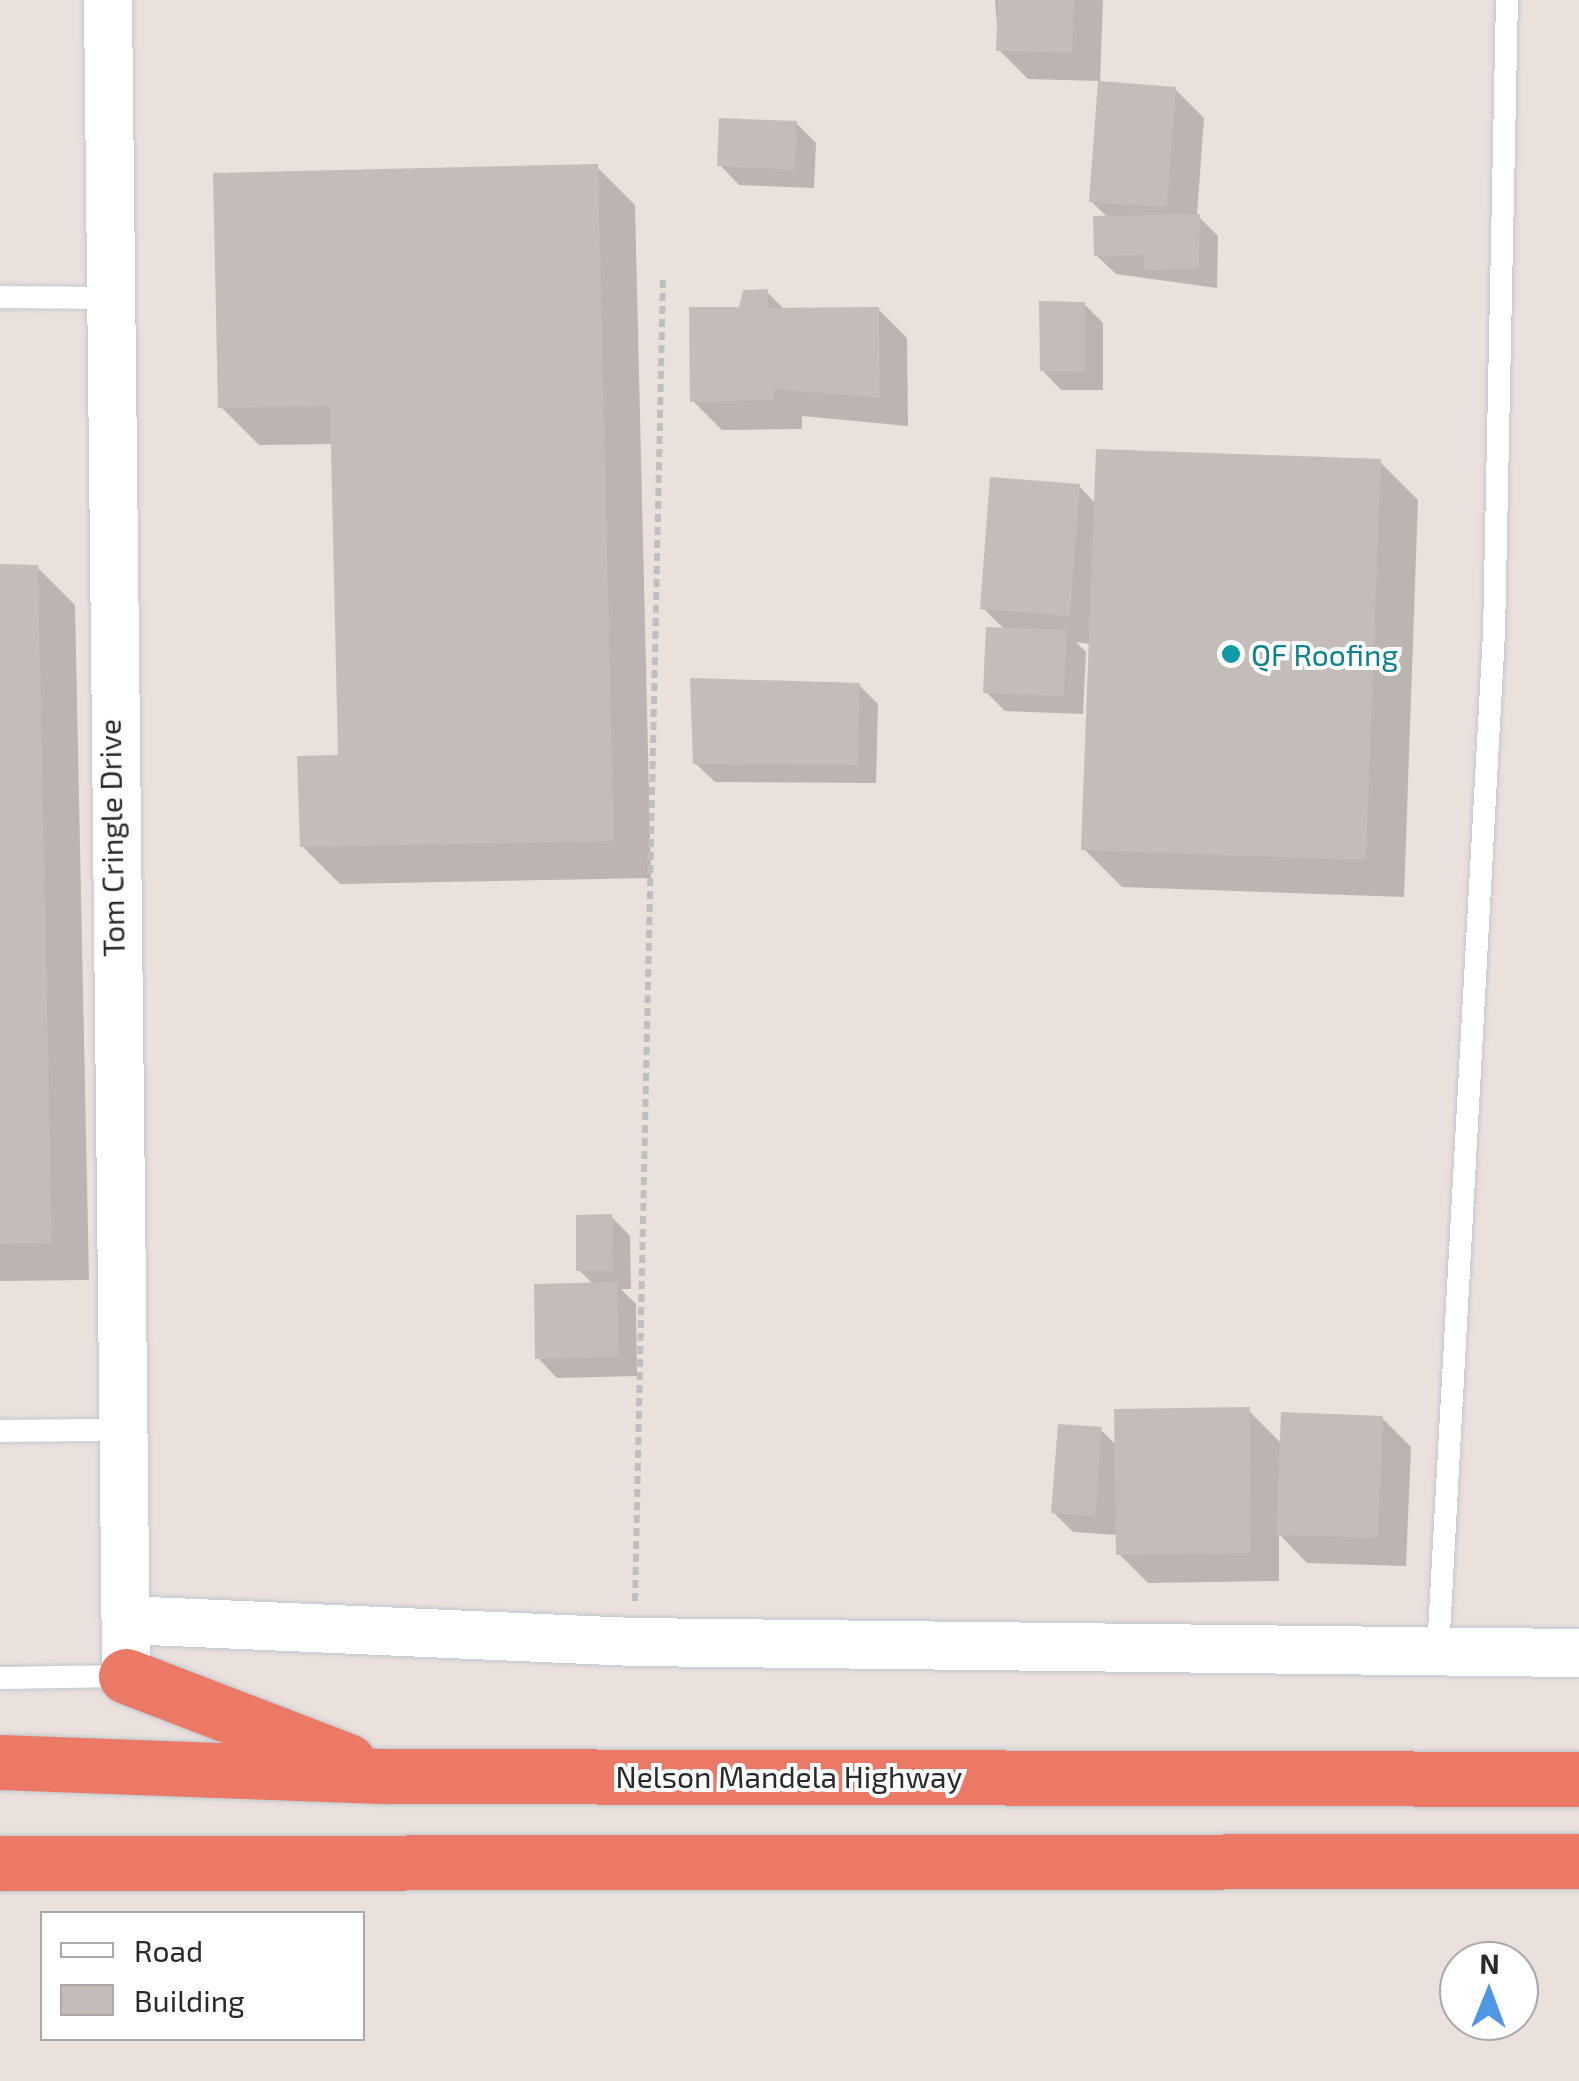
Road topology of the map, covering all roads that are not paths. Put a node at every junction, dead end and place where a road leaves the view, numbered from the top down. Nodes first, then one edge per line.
1 (108, 0) edge
2 (1507, 0) edge
3 (0, 297) edge
4 (105, 298) junction
5 (118, 1430) junction
6 (0, 1431) edge
7 (126, 1620) junction
8 (1438, 1651) junction
9 (1579, 1653) edge
10 (126, 1676) junction
11 (0, 1678) edge
12 (0, 1762) edge
13 (388, 1776) junction
14 (1579, 1779) edge
15 (1579, 1861) edge
16 (0, 1863) edge

1 - 4 street, Tom Cringle Drive
2 - 8 lane
3 - 4 lane
4 - 5 street, Tom Cringle Drive
5 - 6 lane
5 - 7 street, Tom Cringle Drive
7 - 8 street
7 - 10 street, Tom Cringle Drive
8 - 9 street
10 - 11 lane
10 - 13 highway
12 - 13 highway, Nelson Mandela Highway
13 - 14 highway, Nelson Mandela Highway
15 - 16 highway

